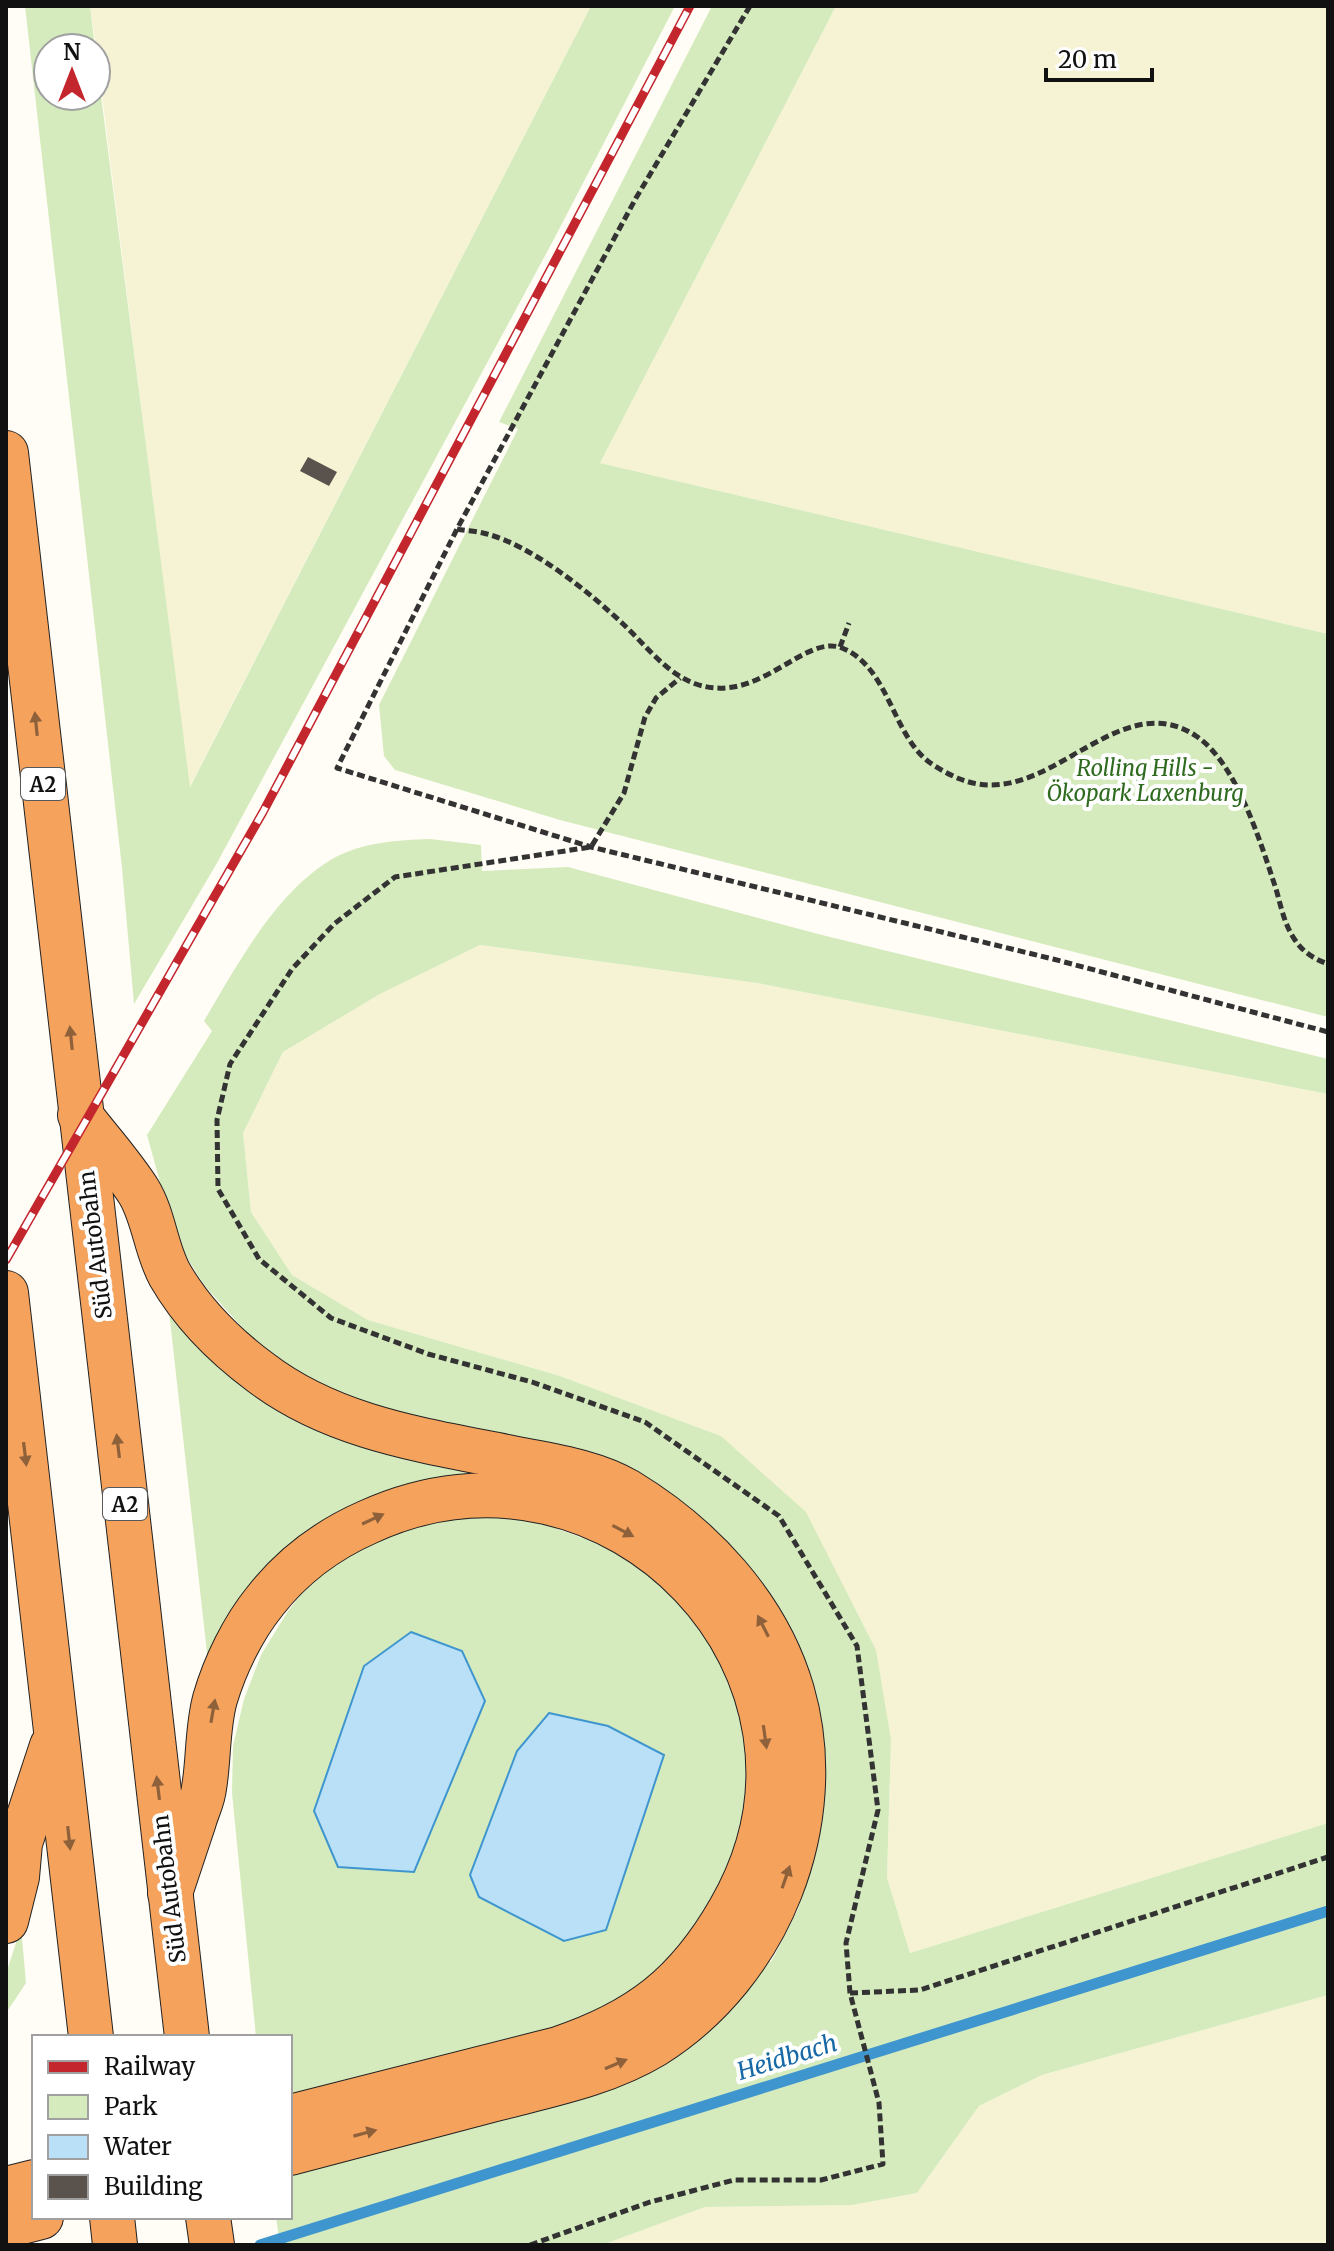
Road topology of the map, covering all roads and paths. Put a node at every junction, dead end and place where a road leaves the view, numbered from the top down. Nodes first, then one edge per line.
1 (750, 6) edge
2 (6, 453) edge
3 (457, 529) junction
4 (849, 623) dead end
5 (840, 647) junction
6 (680, 678) junction
7 (591, 847) junction
8 (1328, 964) edge
9 (1328, 1032) edge
10 (80, 1115) junction
11 (6, 1293) edge
12 (57, 1733) junction
13 (1328, 1857) edge
14 (170, 1893) junction
15 (6, 1921) edge
16 (850, 1993) junction
17 (91, 2035) edge
18 (187, 2035) edge
19 (292, 2116) edge
20 (292, 2152) edge
21 (32, 2182) edge
22 (6, 2189) edge
23 (33, 2219) edge
24 (112, 2219) edge
25 (208, 2219) edge
26 (6, 2226) edge
27 (115, 2245) edge
28 (212, 2245) edge
29 (530, 2245) edge

1 - 3 path
10 -> 2 highway, Süd Autobahn / A2
3 - 6 path
3 - 7 path
4 - 5 path
5 - 6 path
5 - 8 path
6 - 7 path
7 - 9 path
7 - 16 path
14 -> 10 highway, Süd Autobahn / A2
20 -> 10 highway
11 -> 12 highway
12 - 15 highway
12 -> 17 highway
13 - 16 path
14 - 18 highway, Süd Autobahn / A2
14 -> 19 highway
16 - 29 path
21 - 22 highway
23 - 26 highway
24 - 27 highway
25 - 28 highway

